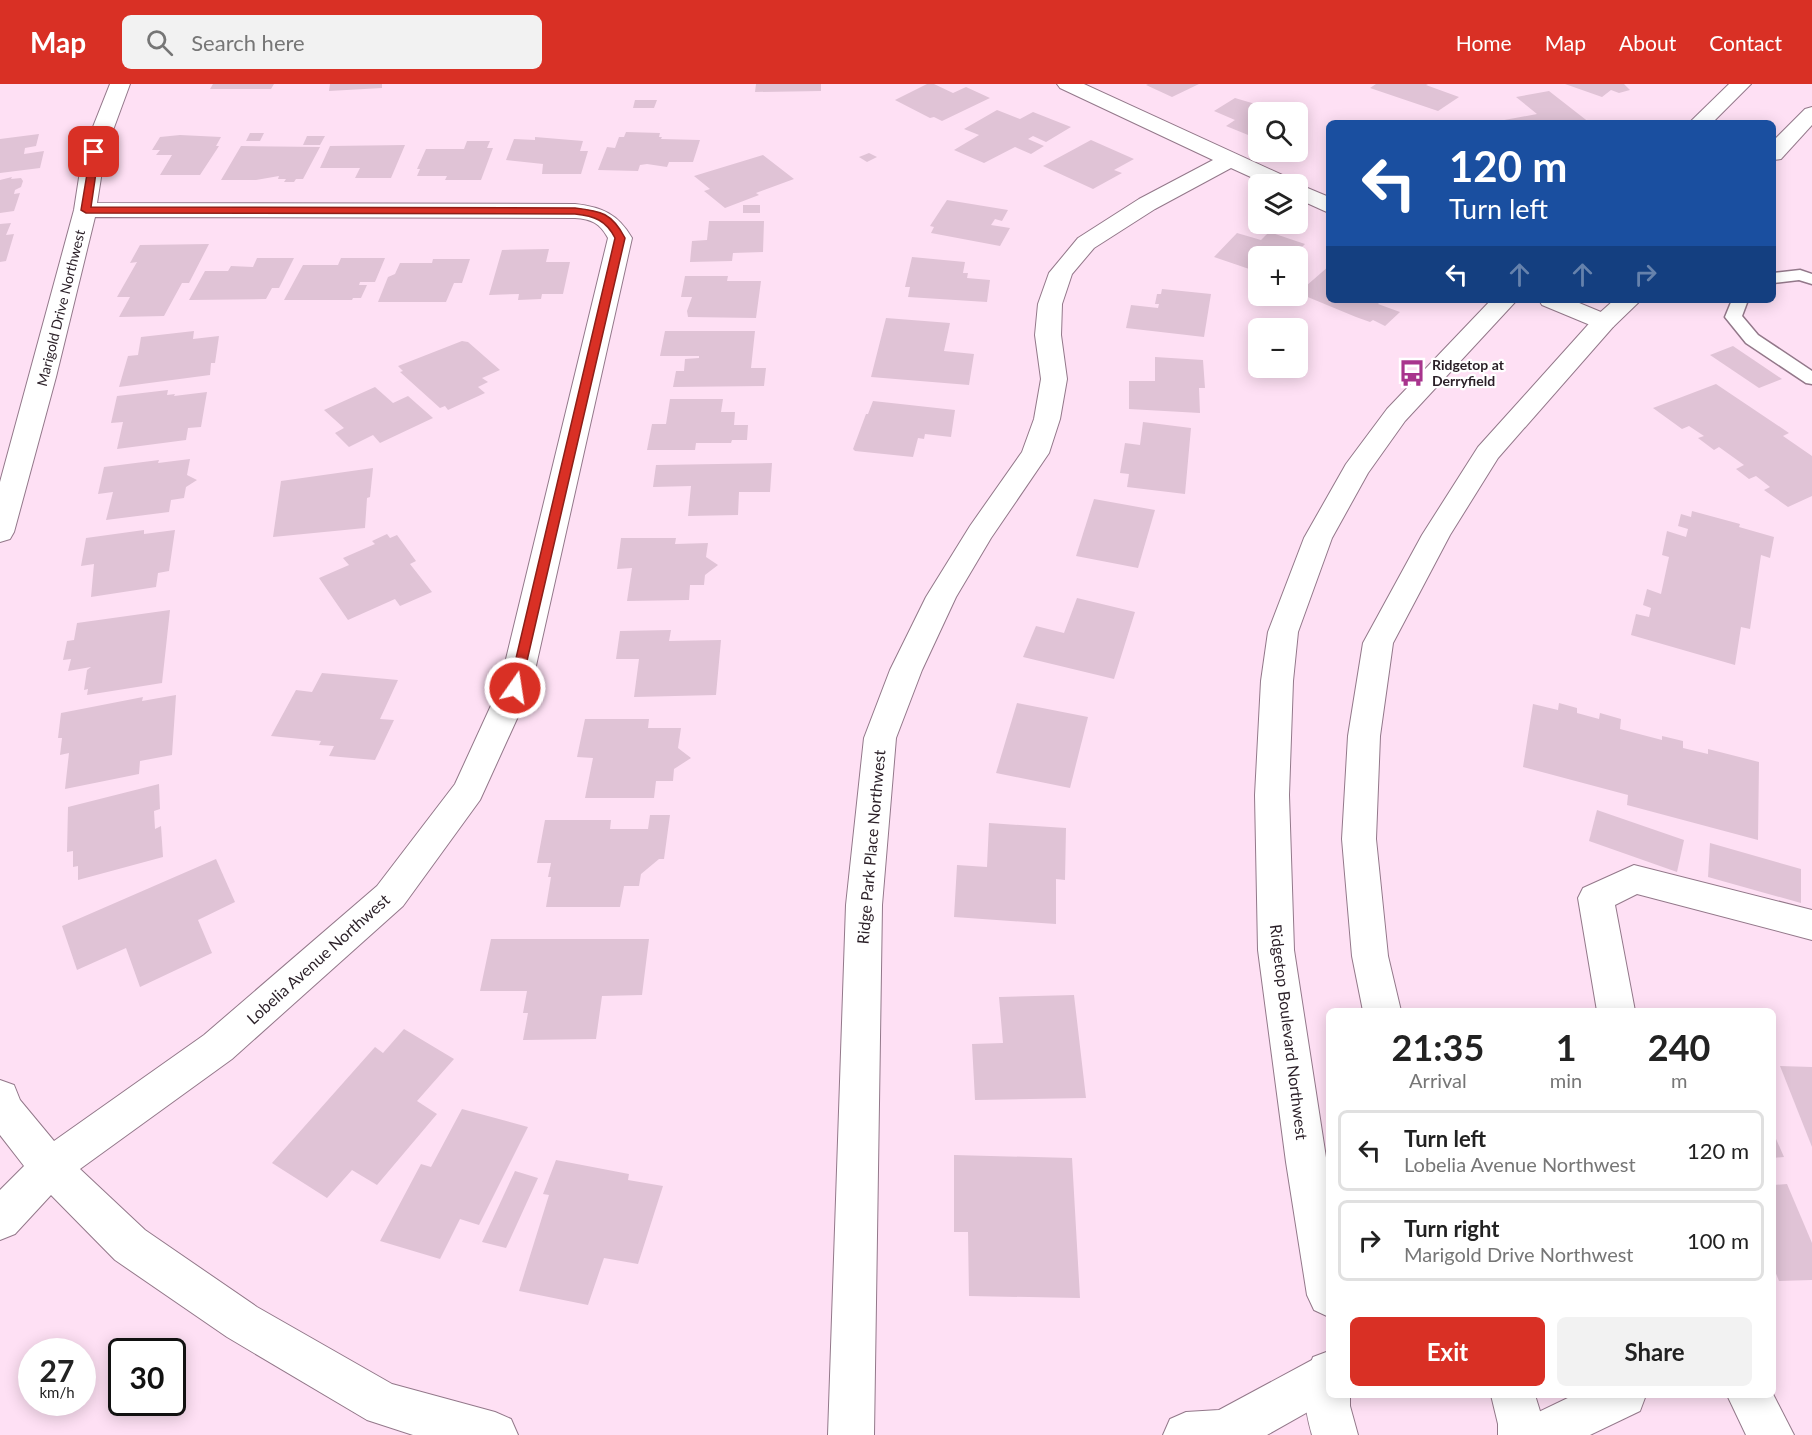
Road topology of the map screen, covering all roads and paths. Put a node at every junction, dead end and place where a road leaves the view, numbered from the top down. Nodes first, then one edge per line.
1 (120, 84) edge
2 (1067, 84) edge
3 (1741, 84) edge
4 (1812, 113) edge
5 (1703, 120) edge
6 (1776, 151) edge
7 (1229, 160) junction
8 (1260, 174) edge
9 (1308, 196) edge
10 (1326, 205) edge
11 (86, 210) junction
12 (1776, 278) edge
13 (1812, 279) edge
14 (1502, 303) edge
15 (1558, 303) edge
16 (1626, 303) edge
17 (1739, 303) edge
18 (1604, 322) junction
19 (1812, 379) edge
20 (0, 532) edge
21 (1812, 925) edge
22 (1381, 1008) edge
23 (1615, 1008) edge
24 (0, 1098) edge
25 (50, 1167) junction
26 (0, 1221) edge
27 (1326, 1278) edge
28 (1326, 1377) edge
29 (1328, 1398) edge
30 (1514, 1398) edge
31 (1618, 1398) edge
32 (1751, 1398) edge
33 (1219, 1434) edge
34 (495, 1435) edge
35 (851, 1435) edge
36 (1335, 1435) edge
37 (1521, 1435) edge
38 (1540, 1435) edge
39 (1771, 1435) edge

1 - 11 street, Marigold Drive Northwest
2 - 7 street
3 - 5 street
4 - 6 street
7 - 8 street
7 - 35 street, Ridge Park Place Northwest
9 - 10 street
11 - 20 street, Marigold Drive Northwest
11 - 25 street, Lobelia Avenue Northwest
12 - 13 lane
14 - 27 street, Ridgetop Boulevard Northwest
15 - 18 street
16 - 18 street
17 - 19 lane
18 - 22 street
21 - 23 street
24 - 25 street
25 - 26 street, Lobelia Avenue Northwest
25 - 34 street
28 - 33 street
29 - 36 street
30 - 37 street
31 - 38 street
32 - 39 street

